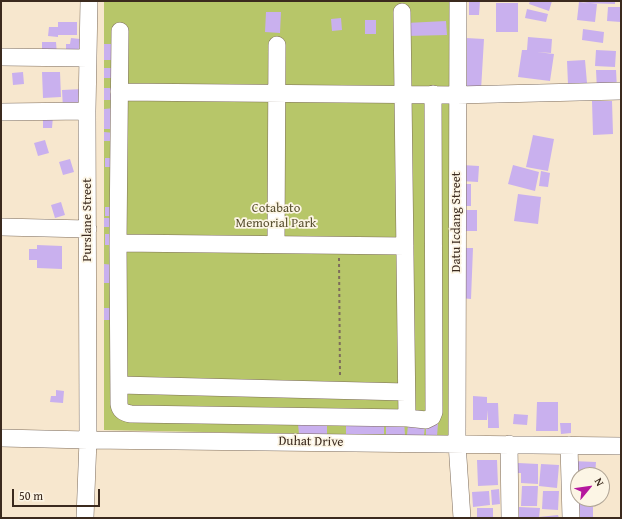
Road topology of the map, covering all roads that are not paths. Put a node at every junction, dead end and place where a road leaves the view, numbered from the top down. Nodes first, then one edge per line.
1 (89, 1) edge
2 (458, 1) edge
3 (402, 12) dead end
4 (120, 31) dead end
5 (277, 45) dead end
6 (1, 57) edge
7 (88, 58) junction
8 (621, 91) edge
9 (119, 92) junction
10 (277, 93) junction
11 (402, 93) junction
12 (433, 94) junction
13 (457, 94) junction
14 (87, 111) junction
15 (1, 112) edge
16 (1, 227) edge
17 (88, 228) junction
18 (118, 243) junction
19 (276, 244) junction
20 (405, 246) junction
21 (119, 385) junction
22 (406, 392) junction
23 (407, 418) junction
24 (1, 438) edge
25 (88, 440) junction
26 (457, 444) junction
27 (509, 444) junction
28 (569, 445) junction
29 (621, 446) edge
30 (85, 518) edge
31 (462, 518) edge
32 (510, 518) edge
33 (571, 518) edge

1 - 7 street, Purslane Street
2 - 13 street, Datu Icdang Street
3 - 11 street
4 - 9 street
5 - 10 street
6 - 7 street
7 - 14 street, Purslane Street
8 - 13 street
9 - 10 street
9 - 18 street
10 - 11 street
10 - 19 street
11 - 12 street
11 - 20 street
12 - 13 street
12 - 23 street
13 - 26 street, Datu Icdang Street
14 - 15 street
14 - 17 street, Purslane Street
16 - 17 street
17 - 25 street, Purslane Street
18 - 19 street
18 - 21 street
19 - 20 street
20 - 22 street
21 - 22 street
21 - 23 street
22 - 23 street
24 - 25 street, Duhat Drive
25 - 26 street, Duhat Drive
25 - 30 street, Purslane Street
26 - 27 street, Duhat Drive
26 - 31 street, Datu Icdang Street
27 - 28 street, Duhat Drive
27 - 32 street
28 - 29 street, Duhat Drive
28 - 33 street

